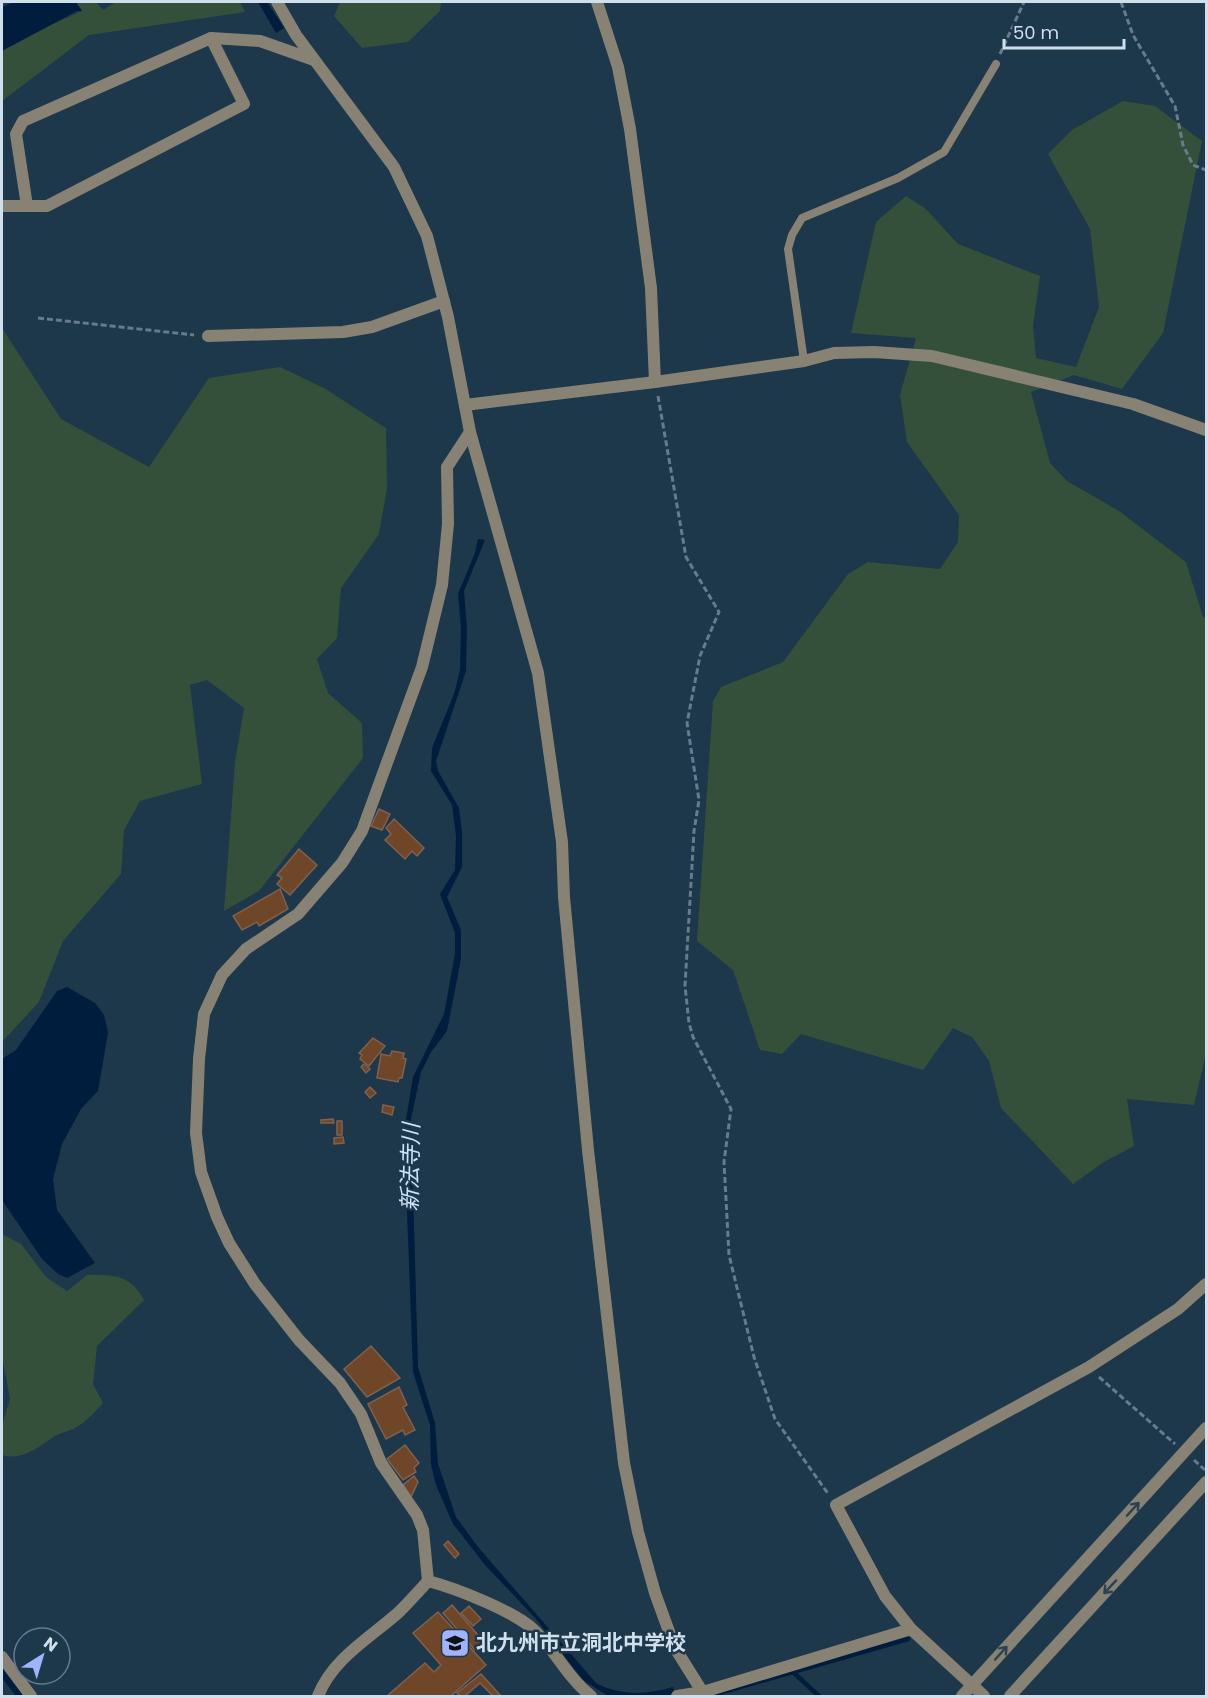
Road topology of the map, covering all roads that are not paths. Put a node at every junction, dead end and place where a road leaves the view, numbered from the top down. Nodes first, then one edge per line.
1 (277, 2) edge
2 (597, 2) edge
3 (211, 38) junction
4 (315, 60) junction
5 (996, 64) road end
6 (2, 206) edge
7 (27, 206) junction
8 (444, 301) junction
9 (208, 336) road end
10 (804, 361) junction
11 (655, 382) junction
12 (465, 405) junction
13 (1206, 430) edge
14 (470, 432) junction
15 (1206, 1284) edge
16 (1206, 1428) edge
17 (1206, 1482) edge
18 (428, 1581) junction
19 (911, 1629) junction
20 (2, 1657) edge
21 (971, 1686) junction
22 (704, 1694) edge
23 (31, 1696) edge
24 (318, 1696) edge
25 (591, 1696) edge
26 (677, 1696) edge
27 (962, 1696) edge
28 (984, 1696) edge
29 (1010, 1696) edge

1 - 4 street
2 - 11 street
3 - 4 street
3 - 7 street
3 - 7 street
4 - 8 street
5 - 10 lane
6 - 7 street
8 - 9 street
8 - 12 street
10 - 11 street
10 - 13 street
11 - 12 street
12 - 14 street
14 - 18 street
14 - 22 street
15 - 19 street
21 -> 16 street
17 -> 29 street
18 - 24 street
18 - 25 street
19 - 21 street
19 - 22 street
20 - 23 street
21 - 27 street
21 - 28 street
22 - 26 street

